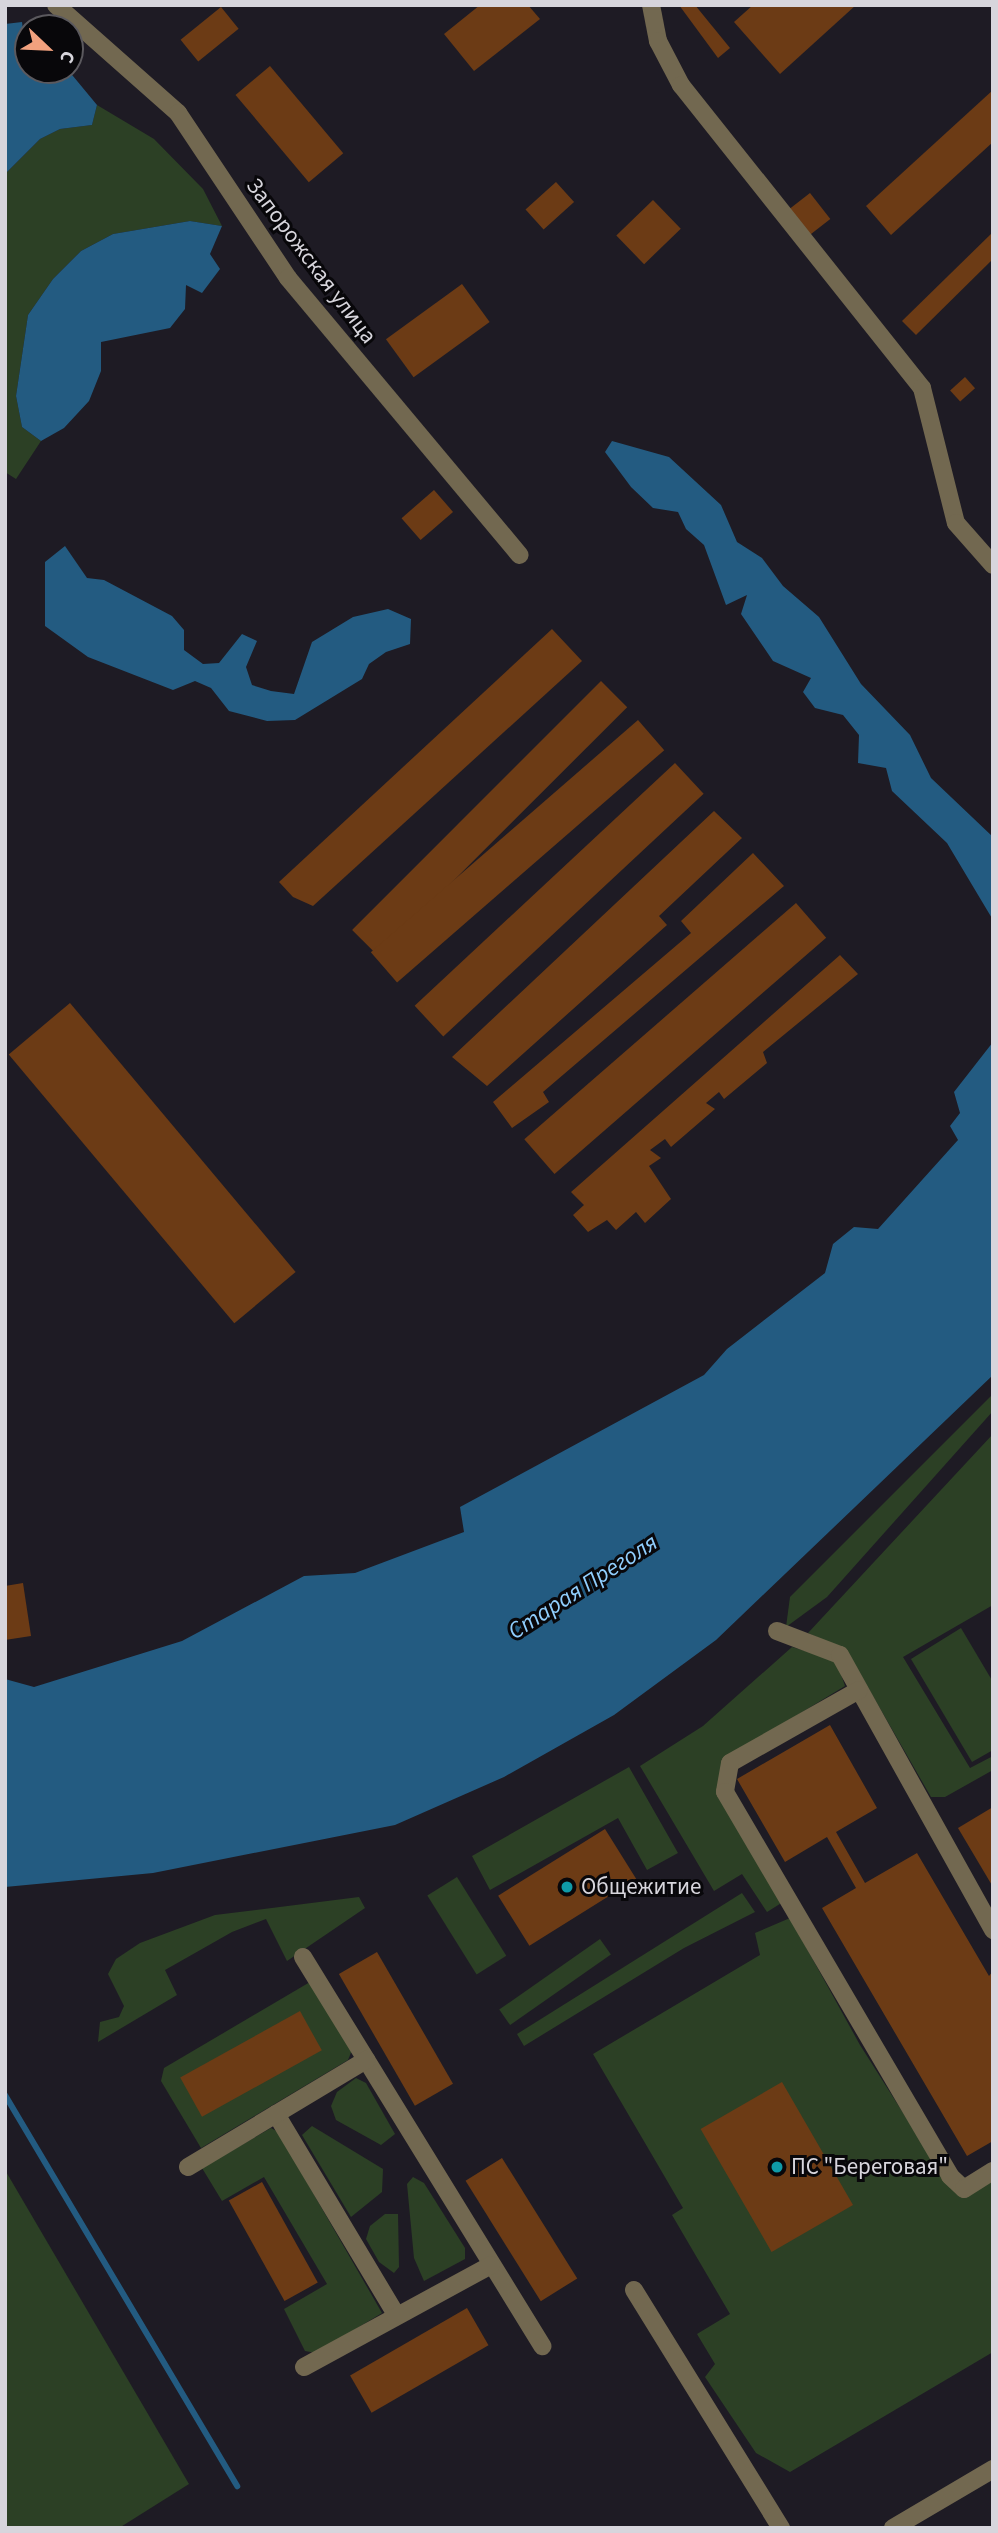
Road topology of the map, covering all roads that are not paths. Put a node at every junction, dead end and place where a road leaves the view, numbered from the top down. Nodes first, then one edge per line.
1 (56, 5) edge
2 (651, 5) edge
3 (520, 555) dead end
4 (993, 565) edge
5 (777, 1631) dead end
6 (859, 1690) junction
7 (993, 1930) edge
8 (303, 1957) dead end
9 (366, 2060) junction
10 (276, 2114) junction
11 (188, 2167) dead end
12 (993, 2171) edge
13 (491, 2264) junction
14 (634, 2290) dead end
15 (397, 2316) junction
16 (542, 2346) dead end
17 (304, 2367) dead end
18 (993, 2469) edge
19 (781, 2528) edge
20 (893, 2528) edge

1 - 3 street, Запорожская улица
2 - 4 street
5 - 6 street
6 - 7 street
6 - 12 street
8 - 9 street
9 - 10 street
9 - 13 street
10 - 11 street
10 - 15 street
13 - 15 street
13 - 16 street
14 - 19 street
15 - 17 street
18 - 20 street

